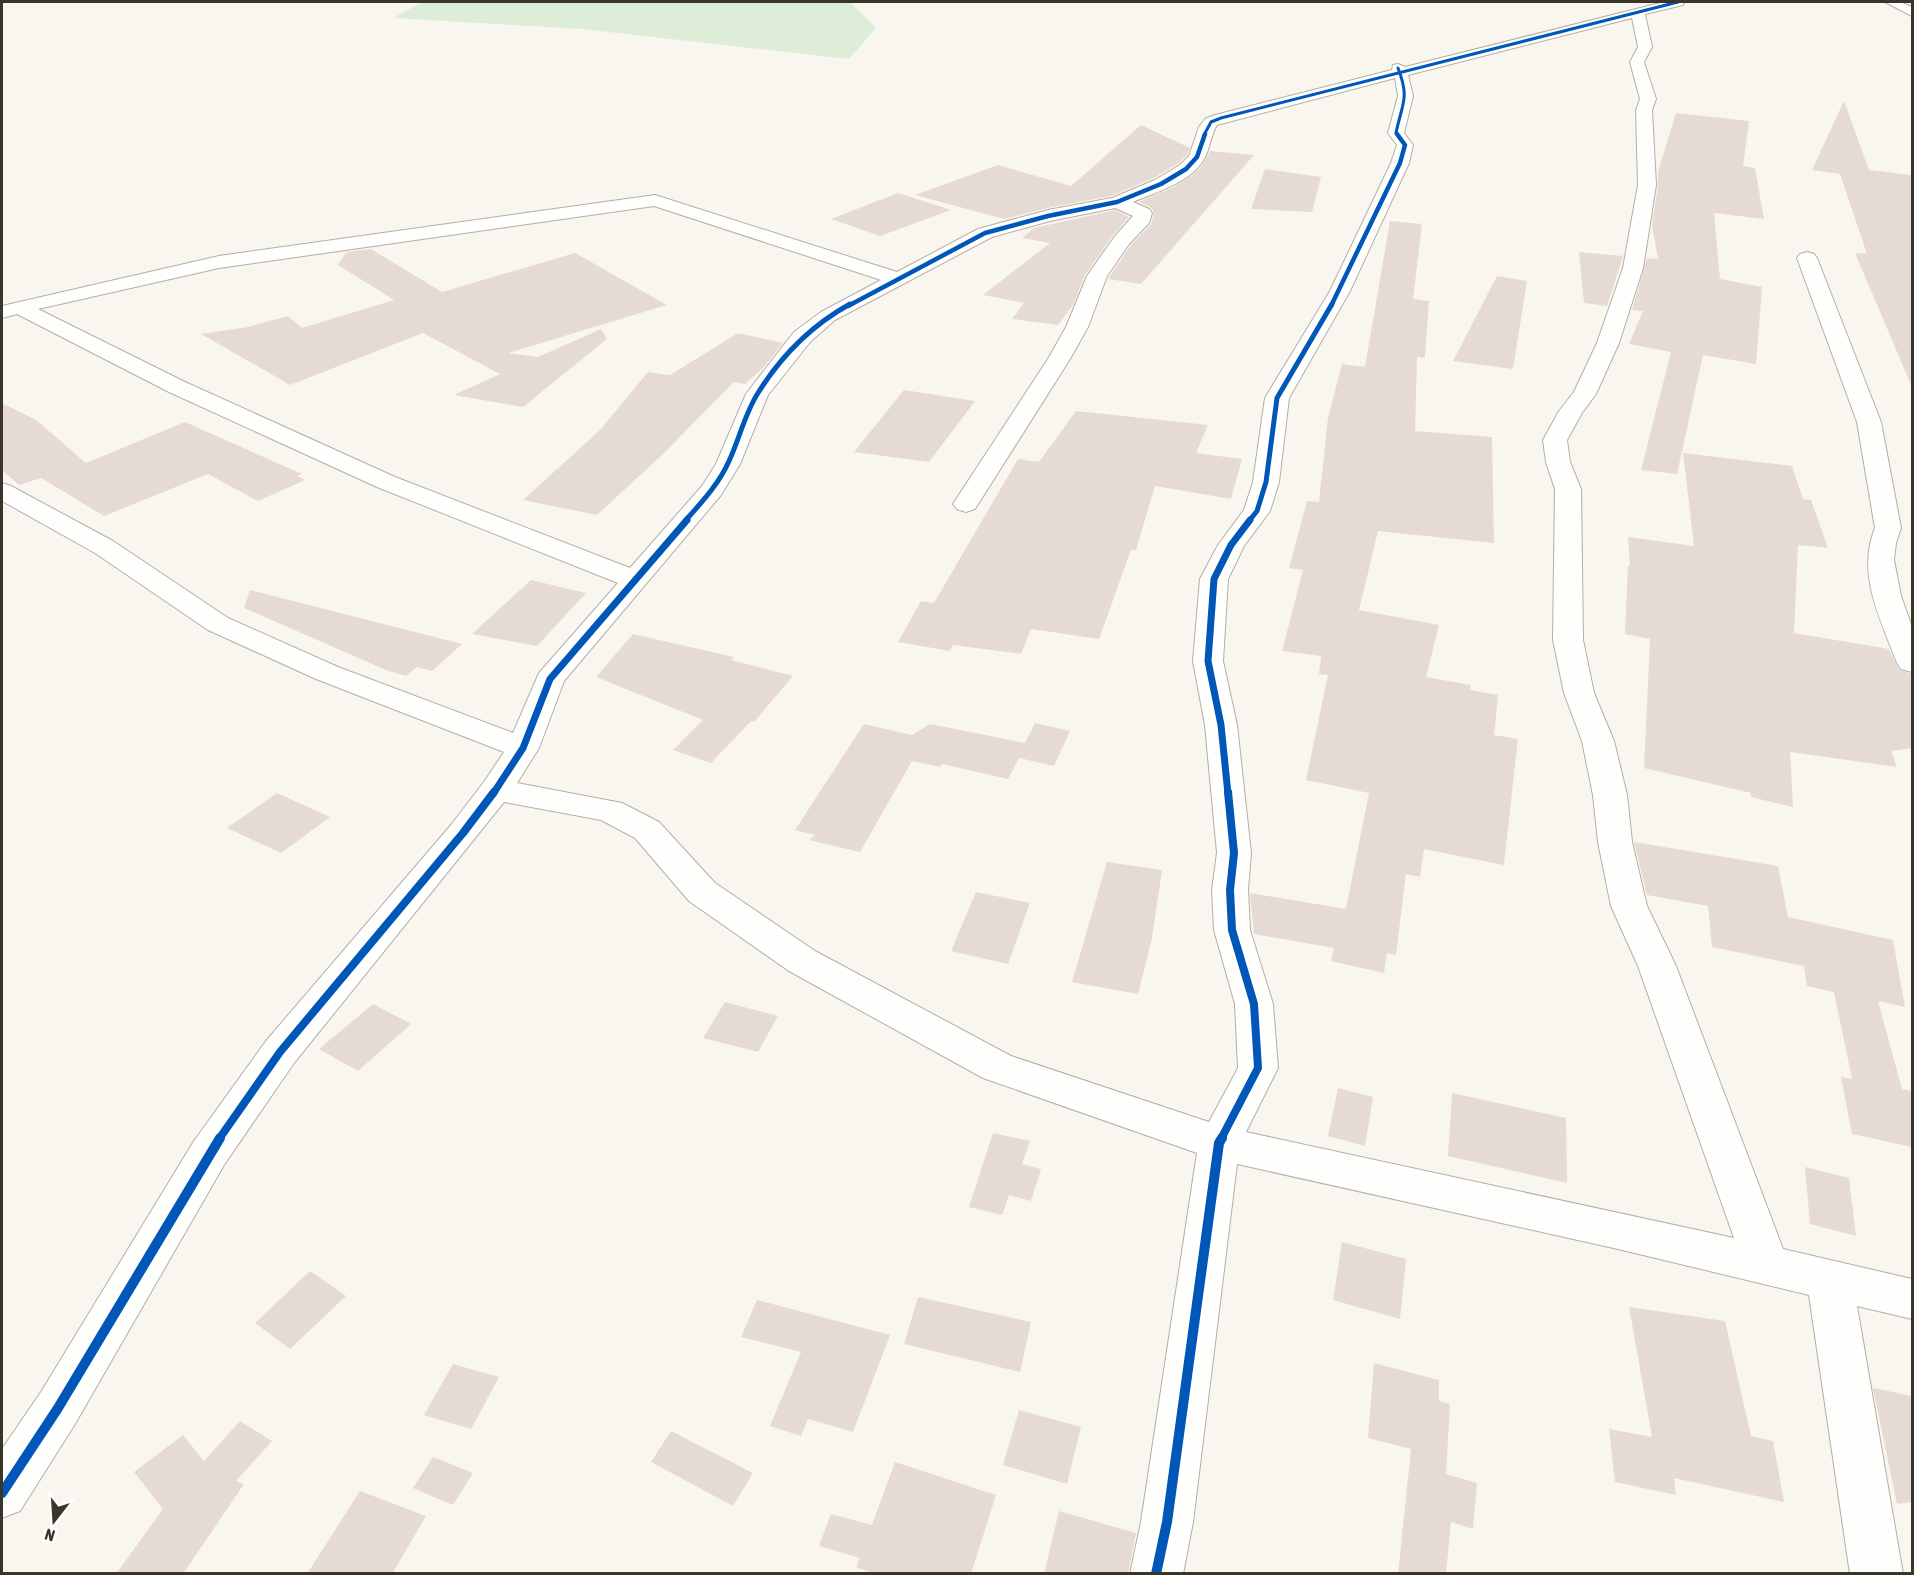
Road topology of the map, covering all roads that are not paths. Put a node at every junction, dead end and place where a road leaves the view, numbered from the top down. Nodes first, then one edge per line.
1 (1678, 2) edge
2 (1893, 2) edge
3 (1912, 4) edge
4 (1912, 12) edge
5 (1638, 13) junction
6 (1399, 70) junction
7 (1117, 202) junction
8 (1808, 258) dead end
9 (896, 278) junction
10 (11, 310) edge
11 (2, 491) edge
12 (966, 504) dead end
13 (636, 580) junction
14 (1912, 663) edge
15 (523, 748) junction
16 (496, 790) junction
17 (1219, 1143) junction
18 (1766, 1264) junction
19 (1829, 1279) junction
20 (1912, 1299) edge
21 (2, 1493) edge
22 (1156, 1574) edge
23 (1877, 1574) edge

1 - 5 street
2 - 3 street
2 - 4 street
5 - 6 street
5 - 18 street
6 - 7 street
6 - 17 street
7 - 9 street
7 - 12 street
8 - 14 street
9 - 10 street
9 - 13 street
10 - 13 street
11 - 15 street
13 - 15 street
15 - 16 street
16 - 17 street
16 - 21 street
17 - 18 street
17 - 22 street
18 - 19 street
19 - 20 street
19 - 23 street

